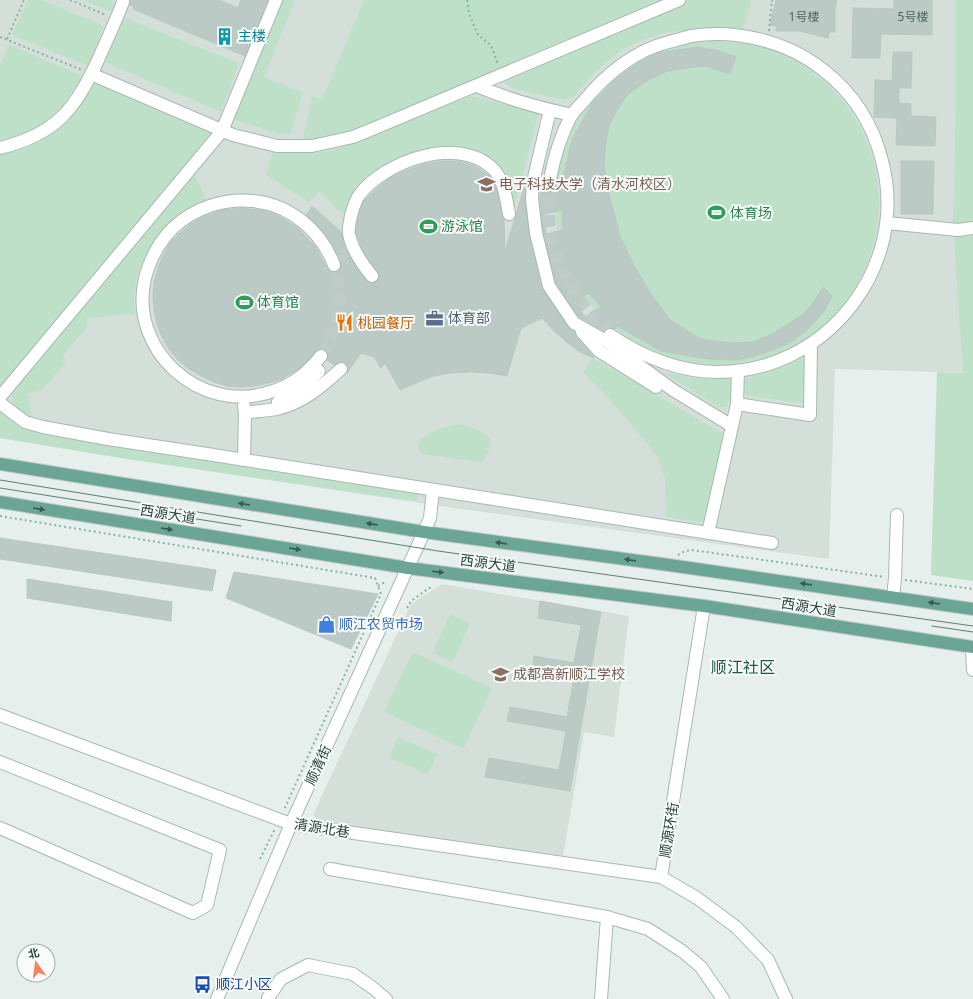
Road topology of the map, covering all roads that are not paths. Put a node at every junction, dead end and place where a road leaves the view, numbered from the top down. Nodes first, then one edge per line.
1 (276, 0) edge
2 (679, 0) edge
3 (123, 2) dead end
4 (91, 74) junction
5 (477, 86) junction
6 (550, 110) junction
7 (572, 115) junction
8 (222, 131) junction
9 (0, 148) edge
10 (550, 179) tunnel mouth
11 (509, 214) dead end
12 (886, 223) junction
13 (973, 228) edge
14 (334, 261) tunnel mouth
15 (372, 276) dead end
16 (610, 335) tunnel mouth
17 (811, 344) junction
18 (341, 369) dead end
19 (738, 371) junction
20 (0, 397) edge
21 (242, 397) junction
22 (0, 403) edge
23 (737, 404) junction
24 (245, 412) junction
25 (732, 426) junction
26 (244, 460) junction
27 (0, 464) edge
28 (433, 490) junction
29 (0, 502) edge
30 (897, 515) dead end
31 (424, 532) junction
32 (708, 533) junction
33 (772, 544) dead end
34 (408, 568) junction
35 (893, 597) junction
36 (704, 606) junction
37 (973, 609) edge
38 (972, 647) edge
39 (973, 670) edge
40 (0, 715) edge
41 (0, 762) edge
42 (291, 824) junction
43 (0, 828) edge
44 (330, 869) dead end
45 (661, 877) junction
46 (606, 916) junction
47 (217, 999) edge
48 (269, 999) edge
49 (386, 999) edge
50 (601, 999) edge
51 (723, 999) edge
52 (786, 999) edge

1 - 8 street
2 - 5 street
3 - 4 street
4 - 8 street
4 - 9 street
5 - 6 street
5 - 8 street
6 - 7 street
6 - 25 street
7 - 10 street
7 - 12 street
8 - 20 street
11 - 15 street
12 - 13 street
12 - 17 street
14 - 21 street
16 - 19 street
17 - 19 street
17 - 23 street
18 - 24 street
19 - 23 street
21 - 24 street
21 - 24 street
22 - 26 street
23 - 25 street
24 - 26 street
25 - 32 street
26 - 28 street
31 -> 27 main road, 西源大道
28 - 31 street, 顺清街
28 - 32 street
29 -> 34 main road, 西源大道
30 - 35 street
31 - 34 street, 顺清街
35 -> 31 main road, 西源大道
32 - 33 street
34 -> 36 main road, 西源大道
34 - 42 street, 顺清街
37 -> 35 main road, 西源大道
36 - 38 main road, 西源大道
36 - 45 street, 顺源环街
38 - 39 street
40 - 42 street, 清源北巷
41 - 43 street
42 - 45 street, 清源北巷
42 - 47 street, 顺清街
44 - 46 street
45 - 52 street, 顺源环街
46 - 50 street
46 - 51 street
48 - 49 street

